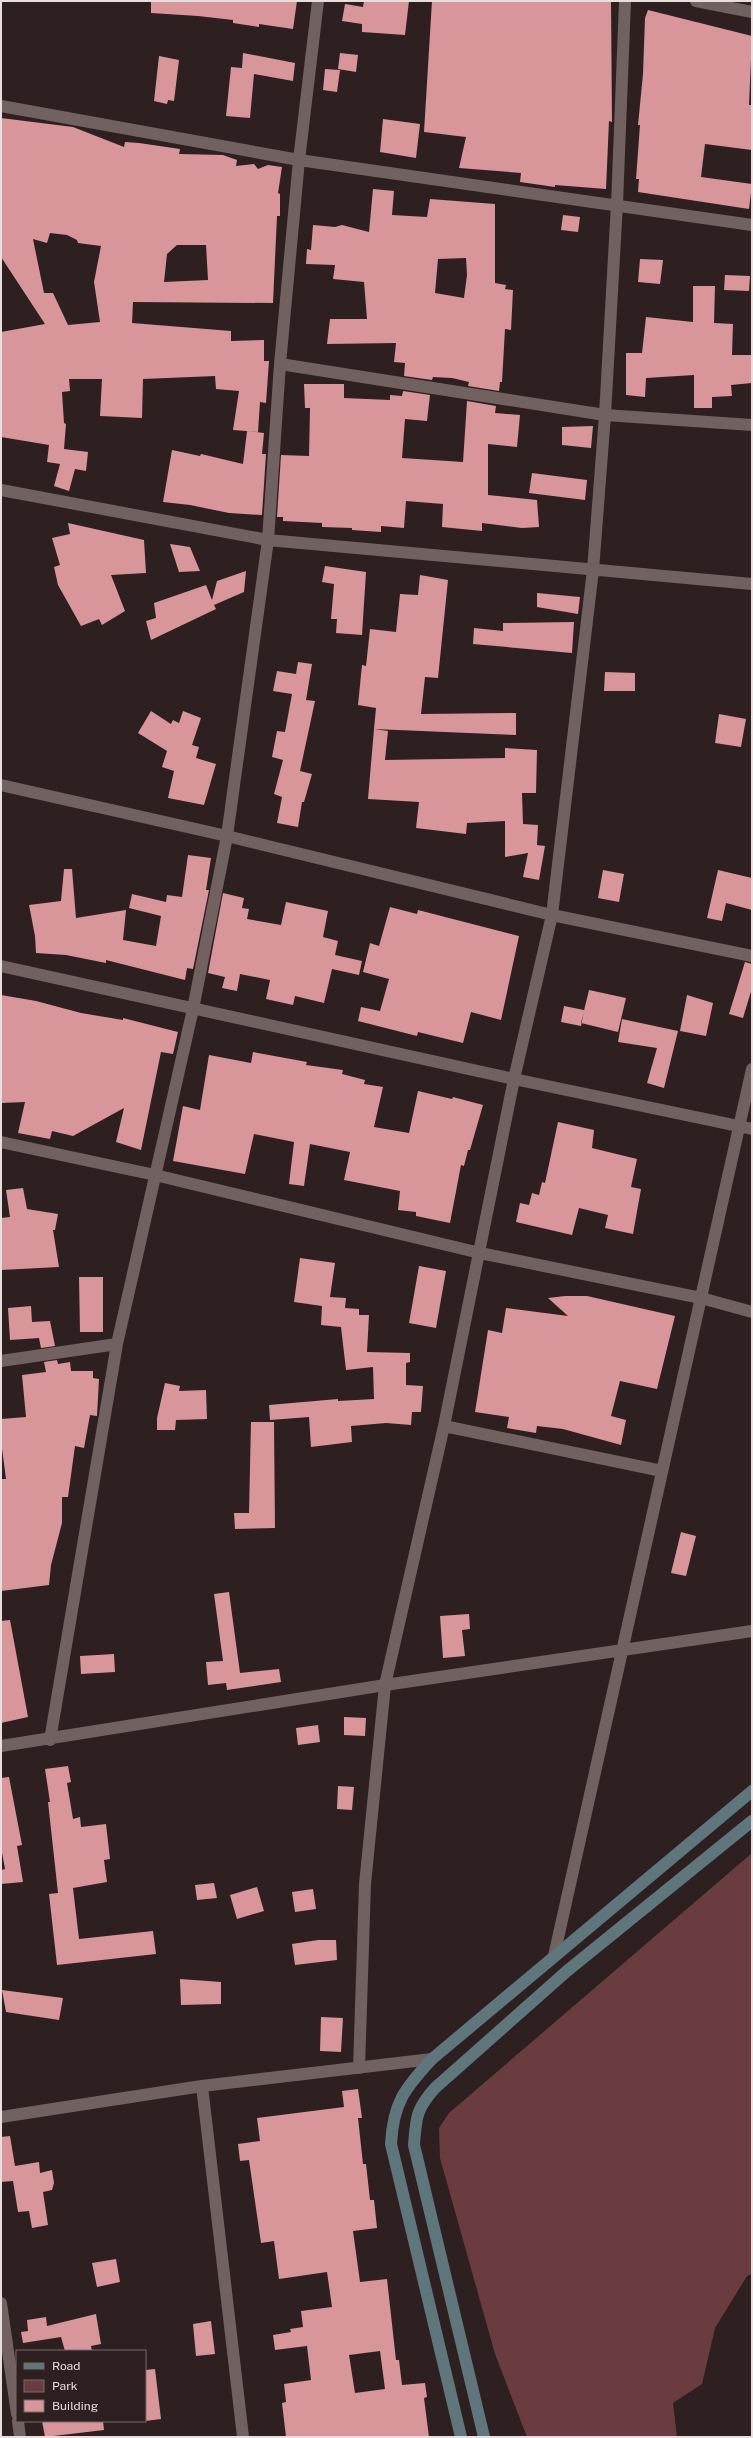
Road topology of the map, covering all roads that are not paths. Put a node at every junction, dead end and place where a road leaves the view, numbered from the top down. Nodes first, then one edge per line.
1 (318, 1) edge
2 (625, 1) edge
3 (696, 1) edge
4 (752, 12) edge
5 (1, 106) edge
6 (299, 160) junction
7 (617, 204) junction
8 (752, 225) edge
9 (280, 364) junction
10 (605, 415) junction
11 (752, 425) edge
12 (1, 490) edge
13 (268, 540) junction
14 (593, 570) junction
15 (752, 584) edge
16 (1, 785) edge
17 (227, 836) junction
18 (552, 915) junction
19 (752, 956) edge
20 (1, 966) edge
21 (193, 1009) junction
22 (752, 1069) edge
23 (514, 1079) junction
24 (740, 1126) junction
25 (752, 1129) edge
26 (1, 1142) edge
27 (155, 1175) junction
28 (480, 1253) junction
29 (701, 1298) junction
30 (752, 1312) edge
31 (117, 1344) junction
32 (1, 1361) edge
33 (444, 1426) junction
34 (662, 1471) junction
35 (752, 1631) edge
36 (623, 1649) junction
37 (385, 1685) junction
38 (50, 1740) junction
39 (1, 1746) edge
40 (752, 1791) edge
41 (752, 1821) edge
42 (554, 1956) junction
43 (432, 2059) junction
44 (359, 2068) junction
45 (202, 2086) junction
46 (1, 2118) edge
47 (1, 2302) edge
48 (16, 2407) edge
49 (18, 2422) edge
50 (20, 2437) edge
51 (244, 2437) edge
52 (461, 2437) edge
53 (484, 2437) edge

1 - 6 street
2 - 7 street
3 - 4 street
5 - 6 street
6 - 7 street
6 - 9 street
7 - 8 street
7 - 10 street
9 - 10 street
9 - 13 street
10 - 11 street
10 - 14 street
12 - 13 street
13 - 14 street
13 - 17 street
14 - 15 street
14 - 18 street
16 - 17 street
17 - 18 street
17 - 21 street
18 - 19 street
18 - 23 street
20 - 21 street
21 - 23 street
21 - 27 street
22 - 24 street
23 - 24 street
23 - 28 street
24 - 25 street
24 - 29 street
26 - 27 street
27 - 28 street
27 - 31 street
28 - 29 street
28 - 33 street
29 - 30 street
29 - 34 street
31 - 32 street
31 - 38 street
33 - 34 street
33 - 37 street
34 - 36 street
35 - 36 street
36 - 37 street
36 - 42 street
37 - 38 street
37 - 44 street
38 - 39 street
40 - 42 main road
41 - 53 main road
42 - 43 main road
43 - 44 street
43 - 52 main road
44 - 45 street
45 - 46 street
45 - 51 street
47 - 48 street
49 - 50 street

